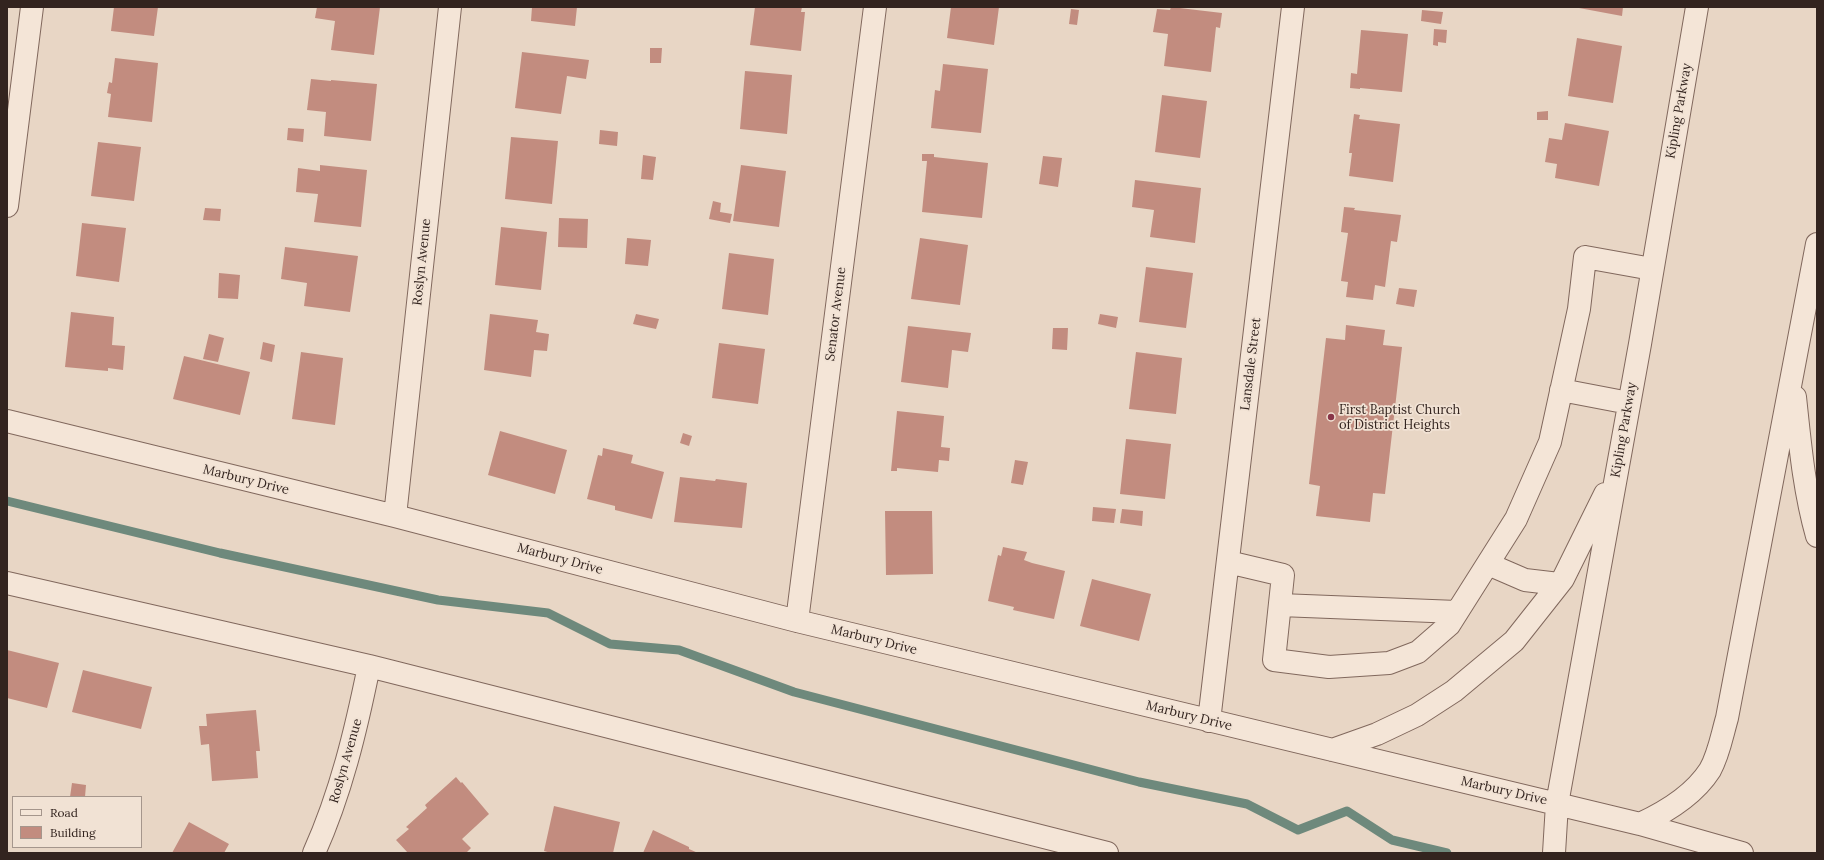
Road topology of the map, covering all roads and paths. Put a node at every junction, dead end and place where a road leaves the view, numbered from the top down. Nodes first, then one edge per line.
1 (32, 7) edge
2 (450, 7) edge
3 (875, 7) edge
4 (1293, 7) edge
5 (1697, 7) edge
6 (7, 206) edge
7 (1817, 244) edge
8 (1652, 269) junction
9 (1793, 374) junction
10 (1561, 390) junction
11 (1629, 403) junction
12 (7, 421) edge
13 (1616, 471) junction
14 (395, 516) junction
15 (1817, 536) edge
16 (1228, 562) junction
17 (1488, 564) junction
18 (7, 583) edge
19 (1559, 584) junction
20 (1280, 605) junction
21 (1457, 612) junction
22 (797, 621) junction
23 (369, 666) junction
24 (1209, 721) junction
25 (1332, 750) junction
26 (1557, 804) junction
27 (1640, 824) junction
28 (314, 853) edge
29 (1107, 853) edge
30 (1554, 853) edge
31 (1742, 853) edge

1 - 6 street
2 - 14 street, Roslyn Avenue
3 - 22 street, Senator Avenue
4 - 16 street, Lansdale Street
5 - 8 street, Kipling Parkway
7 - 9 street
8 - 10 street
8 - 11 street, Kipling Parkway
9 - 15 street
9 - 27 street
10 - 11 street
10 - 17 street
11 - 13 street, Kipling Parkway
12 - 14 street, Marbury Drive
13 - 19 street
13 - 26 street, Kipling Parkway
14 - 22 street, Marbury Drive
16 - 20 street
16 - 24 street, Lansdale Street
17 - 19 street
17 - 21 street
18 - 23 street
19 - 25 street
20 - 21 street
20 - 21 street
22 - 24 street, Marbury Drive
23 - 28 street, Roslyn Avenue
23 - 29 street
24 - 25 street, Marbury Drive
25 - 26 street, Marbury Drive
26 - 27 street, Marbury Drive
26 - 30 street, Kipling Parkway
27 - 31 street, Marbury Drive

